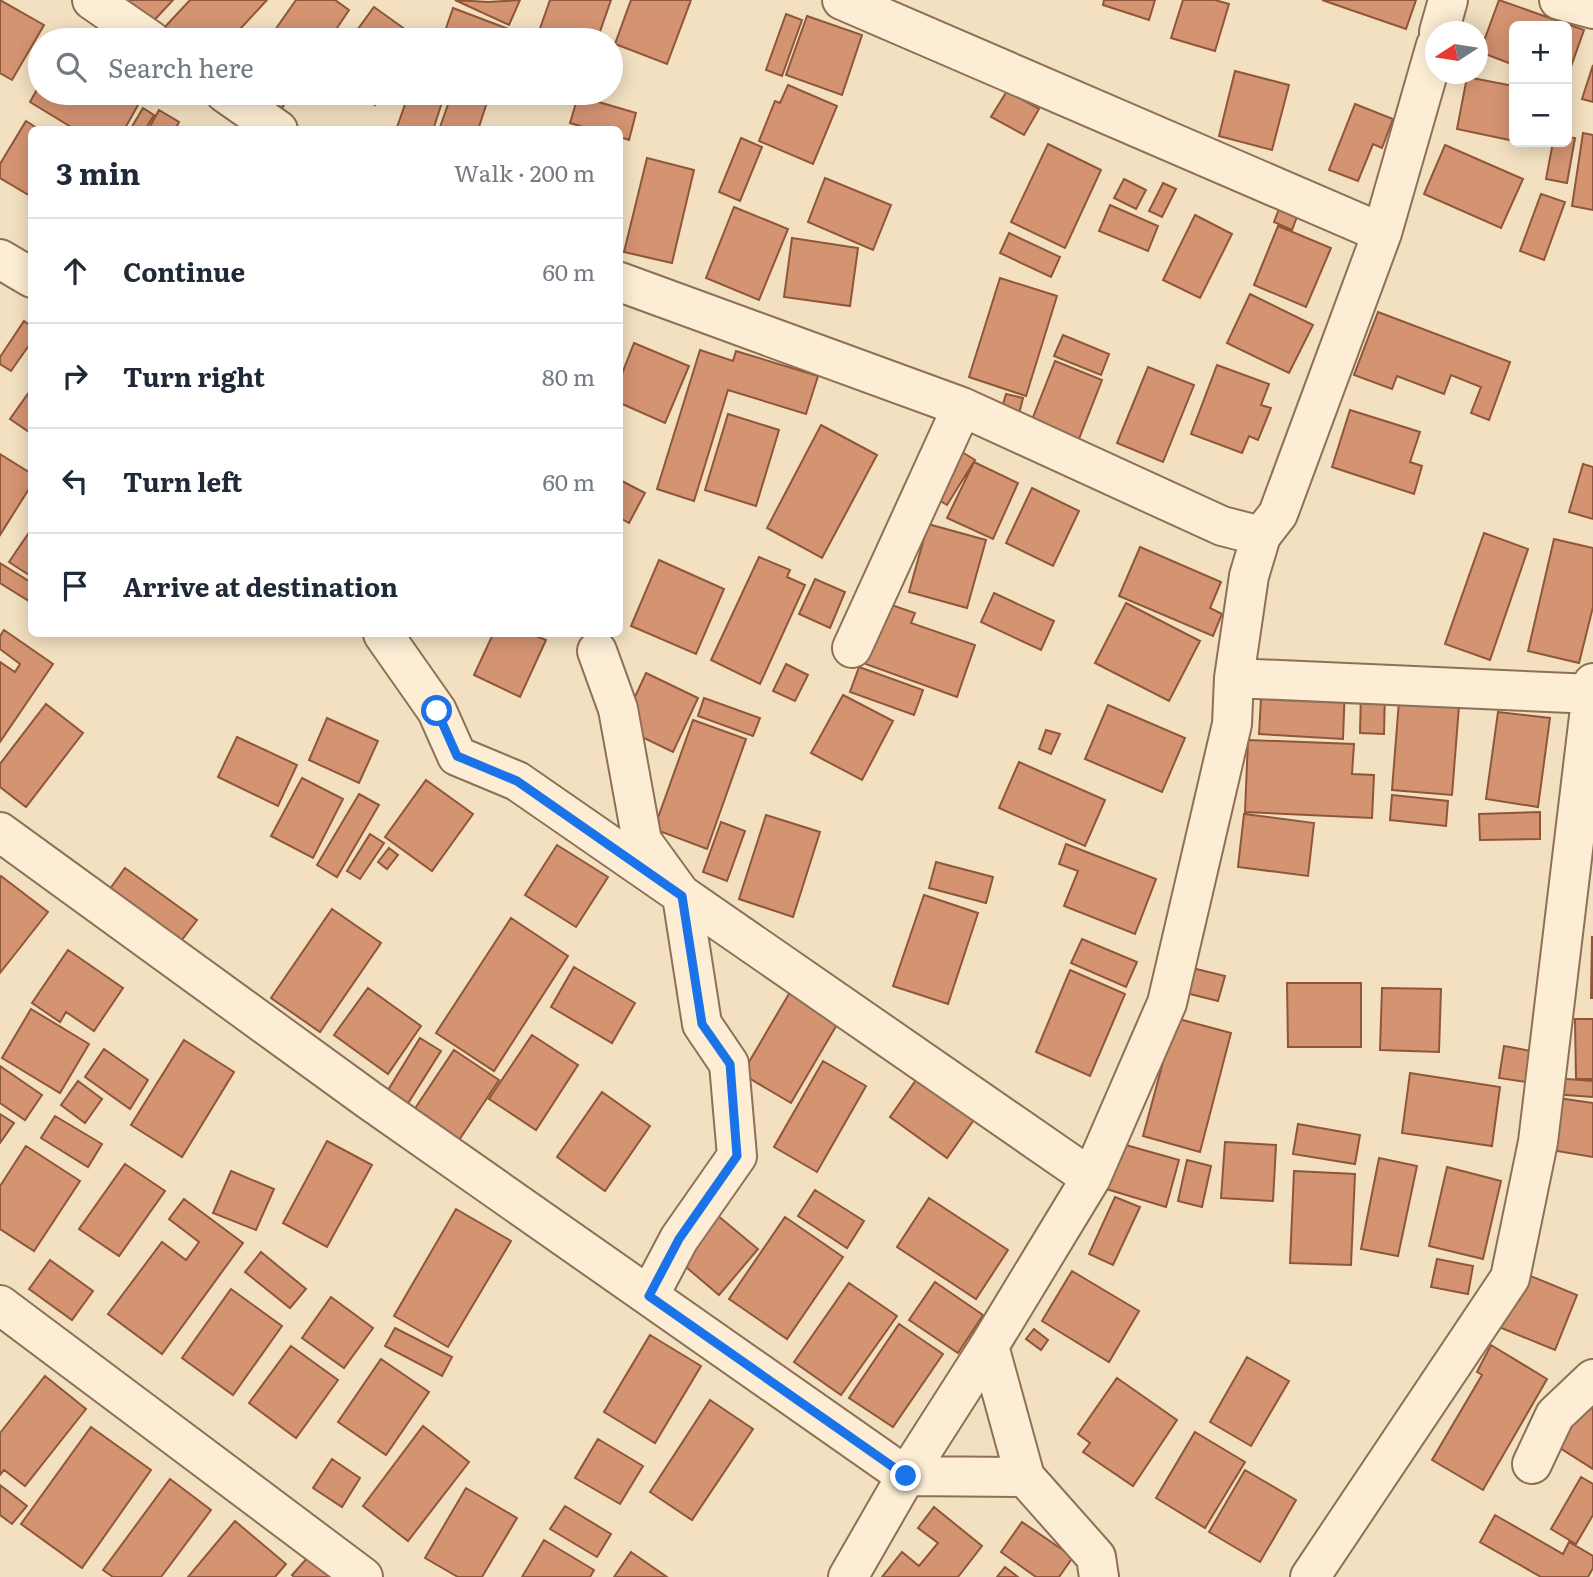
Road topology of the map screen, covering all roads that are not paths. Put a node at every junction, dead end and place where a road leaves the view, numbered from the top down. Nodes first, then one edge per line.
1 (92, 0) edge
2 (842, 0) edge
3 (1448, 0) edge
4 (1559, 0) edge
5 (1593, 9) edge
6 (1442, 21) edge
7 (133, 28) edge
8 (1425, 83) edge
9 (242, 105) edge
10 (272, 126) edge
11 (1382, 233) junction
12 (0, 259) edge
13 (28, 276) edge
14 (623, 283) edge
15 (961, 407) junction
16 (1261, 536) junction
17 (385, 637) edge
18 (852, 648) dead end
19 (597, 651) dead end
20 (1234, 678) junction
21 (1592, 690) edge
22 (0, 832) edge
23 (682, 896) junction
24 (1091, 1178) junction
25 (649, 1296) junction
26 (0, 1305) edge
27 (989, 1346) junction
28 (1593, 1379) edge
29 (1532, 1464) dead end
30 (906, 1476) junction
31 (1025, 1477) junction
32 (363, 1577) edge
33 (848, 1577) edge
34 (1099, 1577) edge
35 (1310, 1577) edge

1 - 7 street
2 - 11 street
3 - 6 street
4 - 5 street
8 - 11 street
9 - 10 street
11 - 16 street
12 - 13 street
14 - 15 street
15 - 16 street
15 - 18 street
16 - 20 street
17 - 23 street
19 - 23 street
20 - 21 street
20 - 24 street
21 - 35 street
22 - 25 street
23 - 24 street
23 - 25 street
24 - 27 street
25 - 30 street
26 - 32 street
27 - 30 street
27 - 31 street
28 - 29 street
30 - 31 street
30 - 33 street
31 - 34 street

